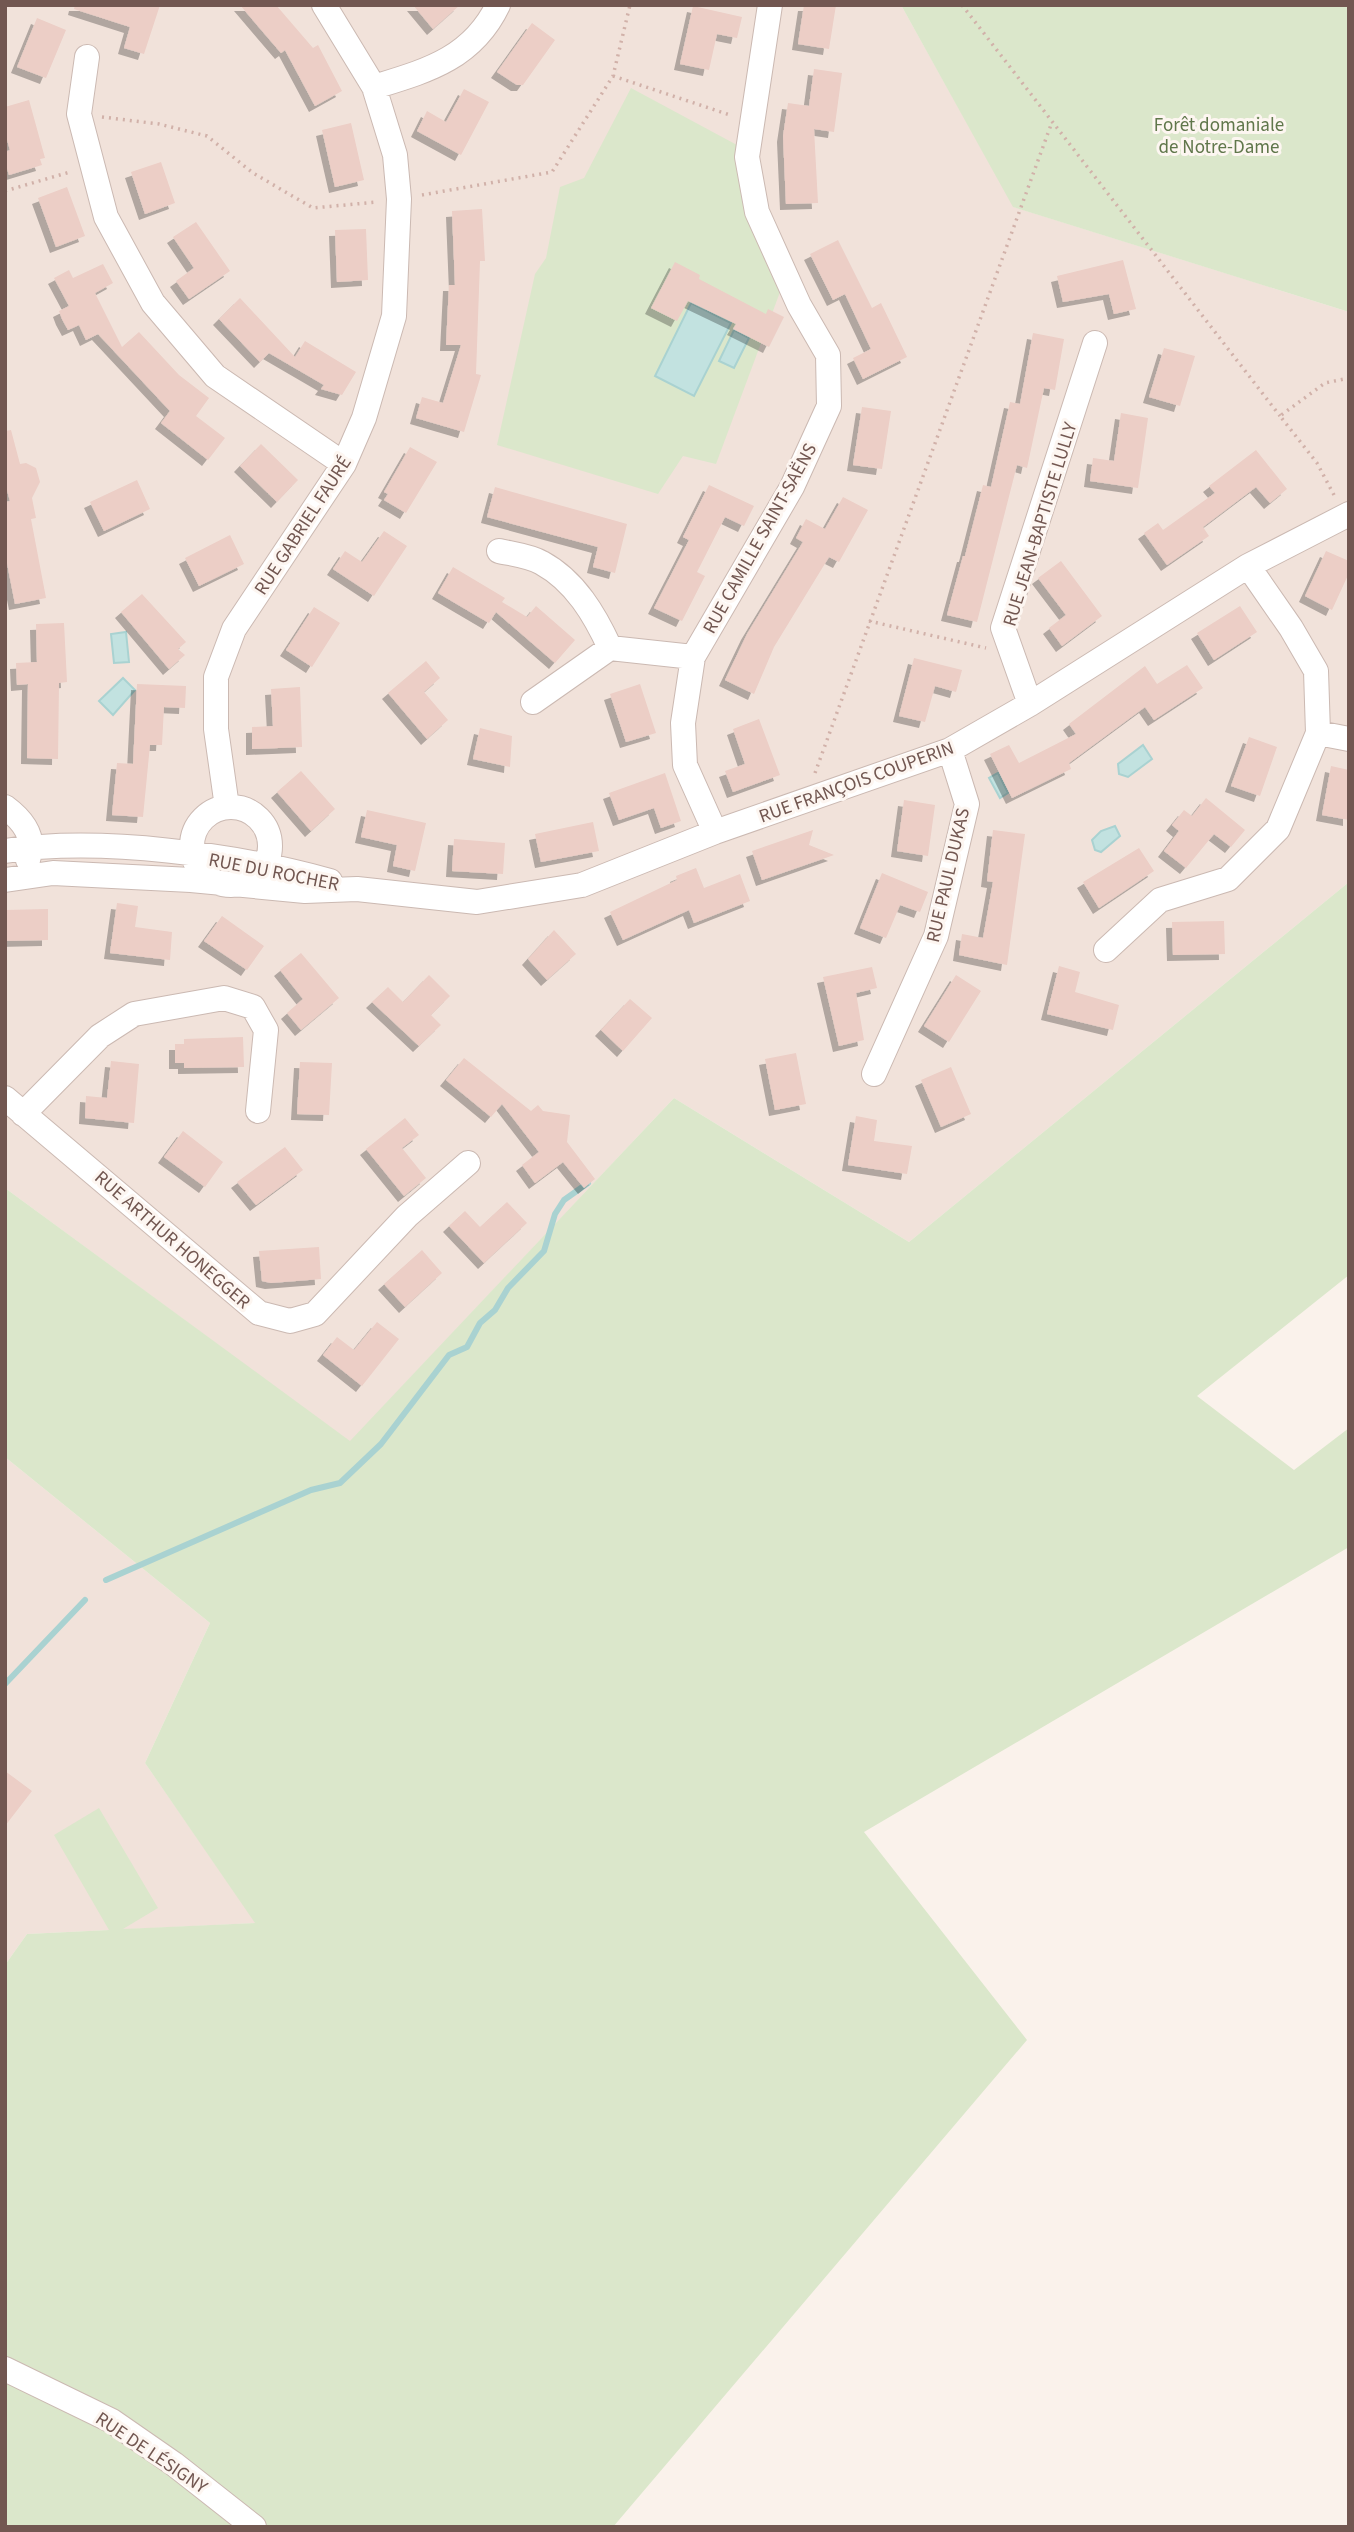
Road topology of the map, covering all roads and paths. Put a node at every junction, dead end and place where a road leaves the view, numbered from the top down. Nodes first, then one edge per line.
1 (324, 5) edge
2 (498, 5) edge
3 (770, 5) edge
4 (962, 5) edge
5 (87, 57) dead end
6 (613, 76) dead end
7 (374, 87) junction
8 (1052, 122) junction
9 (752, 123) junction
10 (92, 166) junction
11 (5, 191) edge
12 (1095, 343) dead end
13 (1349, 378) edge
14 (1280, 416) junction
15 (344, 464) junction
16 (1347, 514) edge
17 (499, 551) dead end
18 (1248, 566) junction
19 (869, 621) junction
20 (610, 648) junction
21 (1012, 654) junction
22 (693, 657) junction
23 (533, 702) dead end
24 (1030, 704) junction
25 (1318, 733) junction
26 (1349, 740) edge
27 (950, 750) junction
28 (818, 796) junction
29 (5, 807) edge
30 (227, 807) junction
31 (715, 832) junction
32 (32, 847) junction
33 (5, 851) edge
34 (193, 856) junction
35 (264, 867) junction
36 (5, 878) edge
37 (227, 885) junction
38 (357, 889) junction
39 (1106, 950) dead end
40 (874, 1074) dead end
41 (14, 1106) edge
42 (258, 1111) dead end
43 (468, 1163) dead end
44 (5, 2370) edge
45 (254, 2527) edge

1 - 7 street, RUE GABRIEL FAURÉ
2 - 7 street
3 - 9 street, RUE CAMILLE SAINT-SAËNS
4 - 8 path
5 - 10 street
6 - 9 path
7 - 15 street, RUE GABRIEL FAURÉ
8 - 14 path
8 - 19 path
9 - 22 street, RUE CAMILLE SAINT-SAËNS
10 - 11 path
10 - 15 street
12 - 21 street, RUE JEAN-BAPTISTE LULLY
13 - 14 path
14 - 16 path
15 - 30 street, RUE GABRIEL FAURÉ
16 - 18 street, RUE FRANÇOIS COUPERIN
17 - 20 street
18 - 24 street, RUE FRANÇOIS COUPERIN
18 - 25 street
19 - 21 path
19 - 28 path
20 - 22 street
20 - 23 street
21 - 24 street, RUE JEAN-BAPTISTE LULLY
22 - 31 street, RUE CAMILLE SAINT-SAËNS
24 - 27 street, RUE FRANÇOIS COUPERIN
25 - 26 street
25 - 39 street
27 - 28 street, RUE FRANÇOIS COUPERIN
27 - 40 street, RUE PAUL DUKAS
28 - 31 street, RUE FRANÇOIS COUPERIN
29 - 32 street
30 - 34 street
30 - 35 street
31 - 38 street, RUE FRANÇOIS COUPERIN
32 - 33 street, RUE DU ROCHER
32 - 34 street, RUE DU ROCHER
32 - 36 street
34 - 35 street, RUE DU ROCHER
34 - 37 street
35 - 37 street
35 - 38 street, RUE DU ROCHER
36 - 37 street, RUE DU ROCHER
37 - 38 street, RUE DU ROCHER
41 - 42 street
41 - 43 street, RUE ARTHUR HONEGGER
44 - 45 street, RUE DE LÉSIGNY

